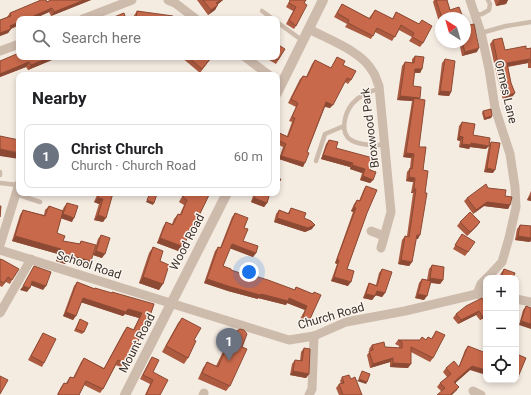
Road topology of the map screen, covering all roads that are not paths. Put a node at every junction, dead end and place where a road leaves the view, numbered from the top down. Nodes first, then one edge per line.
1 (132, 0) edge
2 (168, 0) edge
3 (323, 0) edge
4 (470, 0) edge
5 (488, 0) edge
6 (262, 10) dead end
7 (475, 15) junction
8 (91, 16) edge
9 (192, 16) edge
10 (269, 16) edge
11 (531, 22) edge
12 (280, 24) edge
13 (309, 29) junction
14 (481, 33) junction
15 (303, 41) junction
16 (16, 45) edge
17 (0, 51) edge
18 (249, 60) edge
19 (265, 72) edge
20 (280, 82) edge
21 (379, 89) junction
22 (344, 126) junction
23 (385, 145) junction
24 (316, 161) dead end
25 (0, 172) edge
26 (0, 175) edge
27 (0, 183) edge
28 (16, 187) edge
29 (16, 194) edge
30 (31, 196) edge
31 (225, 196) edge
32 (40, 202) dead end
33 (371, 231) dead end
34 (384, 236) junction
35 (0, 245) edge
36 (381, 248) dead end
37 (0, 250) edge
38 (31, 259) junction
39 (491, 275) edge
40 (483, 282) edge
41 (482, 295) edge
42 (519, 300) edge
43 (531, 302) edge
44 (172, 303) junction
45 (0, 312) edge
46 (314, 336) junction
47 (125, 395) edge
48 (309, 395) edge

1 - 8 street
2 - 9 street
3 - 13 street
4 - 7 street, Ormes Lane
5 - 7 lane
6 - 10 lane
7 - 14 street, Ormes Lane
11 - 14 lane
12 - 15 lane
13 - 15 street
13 - 21 street, Broxwood Park
14 - 39 street, Ormes Lane
15 - 20 street
16 - 17 street
18 - 19 street
21 - 22 lane
21 - 23 street, Broxwood Park
22 - 23 lane
22 - 24 lane
23 - 34 street, Broxwood Park
25 - 26 lane
27 - 28 lane
29 - 35 street
30 - 32 lane
31 - 44 street, Wood Road
33 - 34 street
34 - 36 street, Broxwood Park
37 - 38 street, School Road
38 - 44 street, School Road
38 - 45 street
40 - 41 street, Ormes Lane
41 - 46 street, Church Road
42 - 43 street
44 - 46 street, Church Road
44 - 47 street, Mount Road
46 - 48 street

